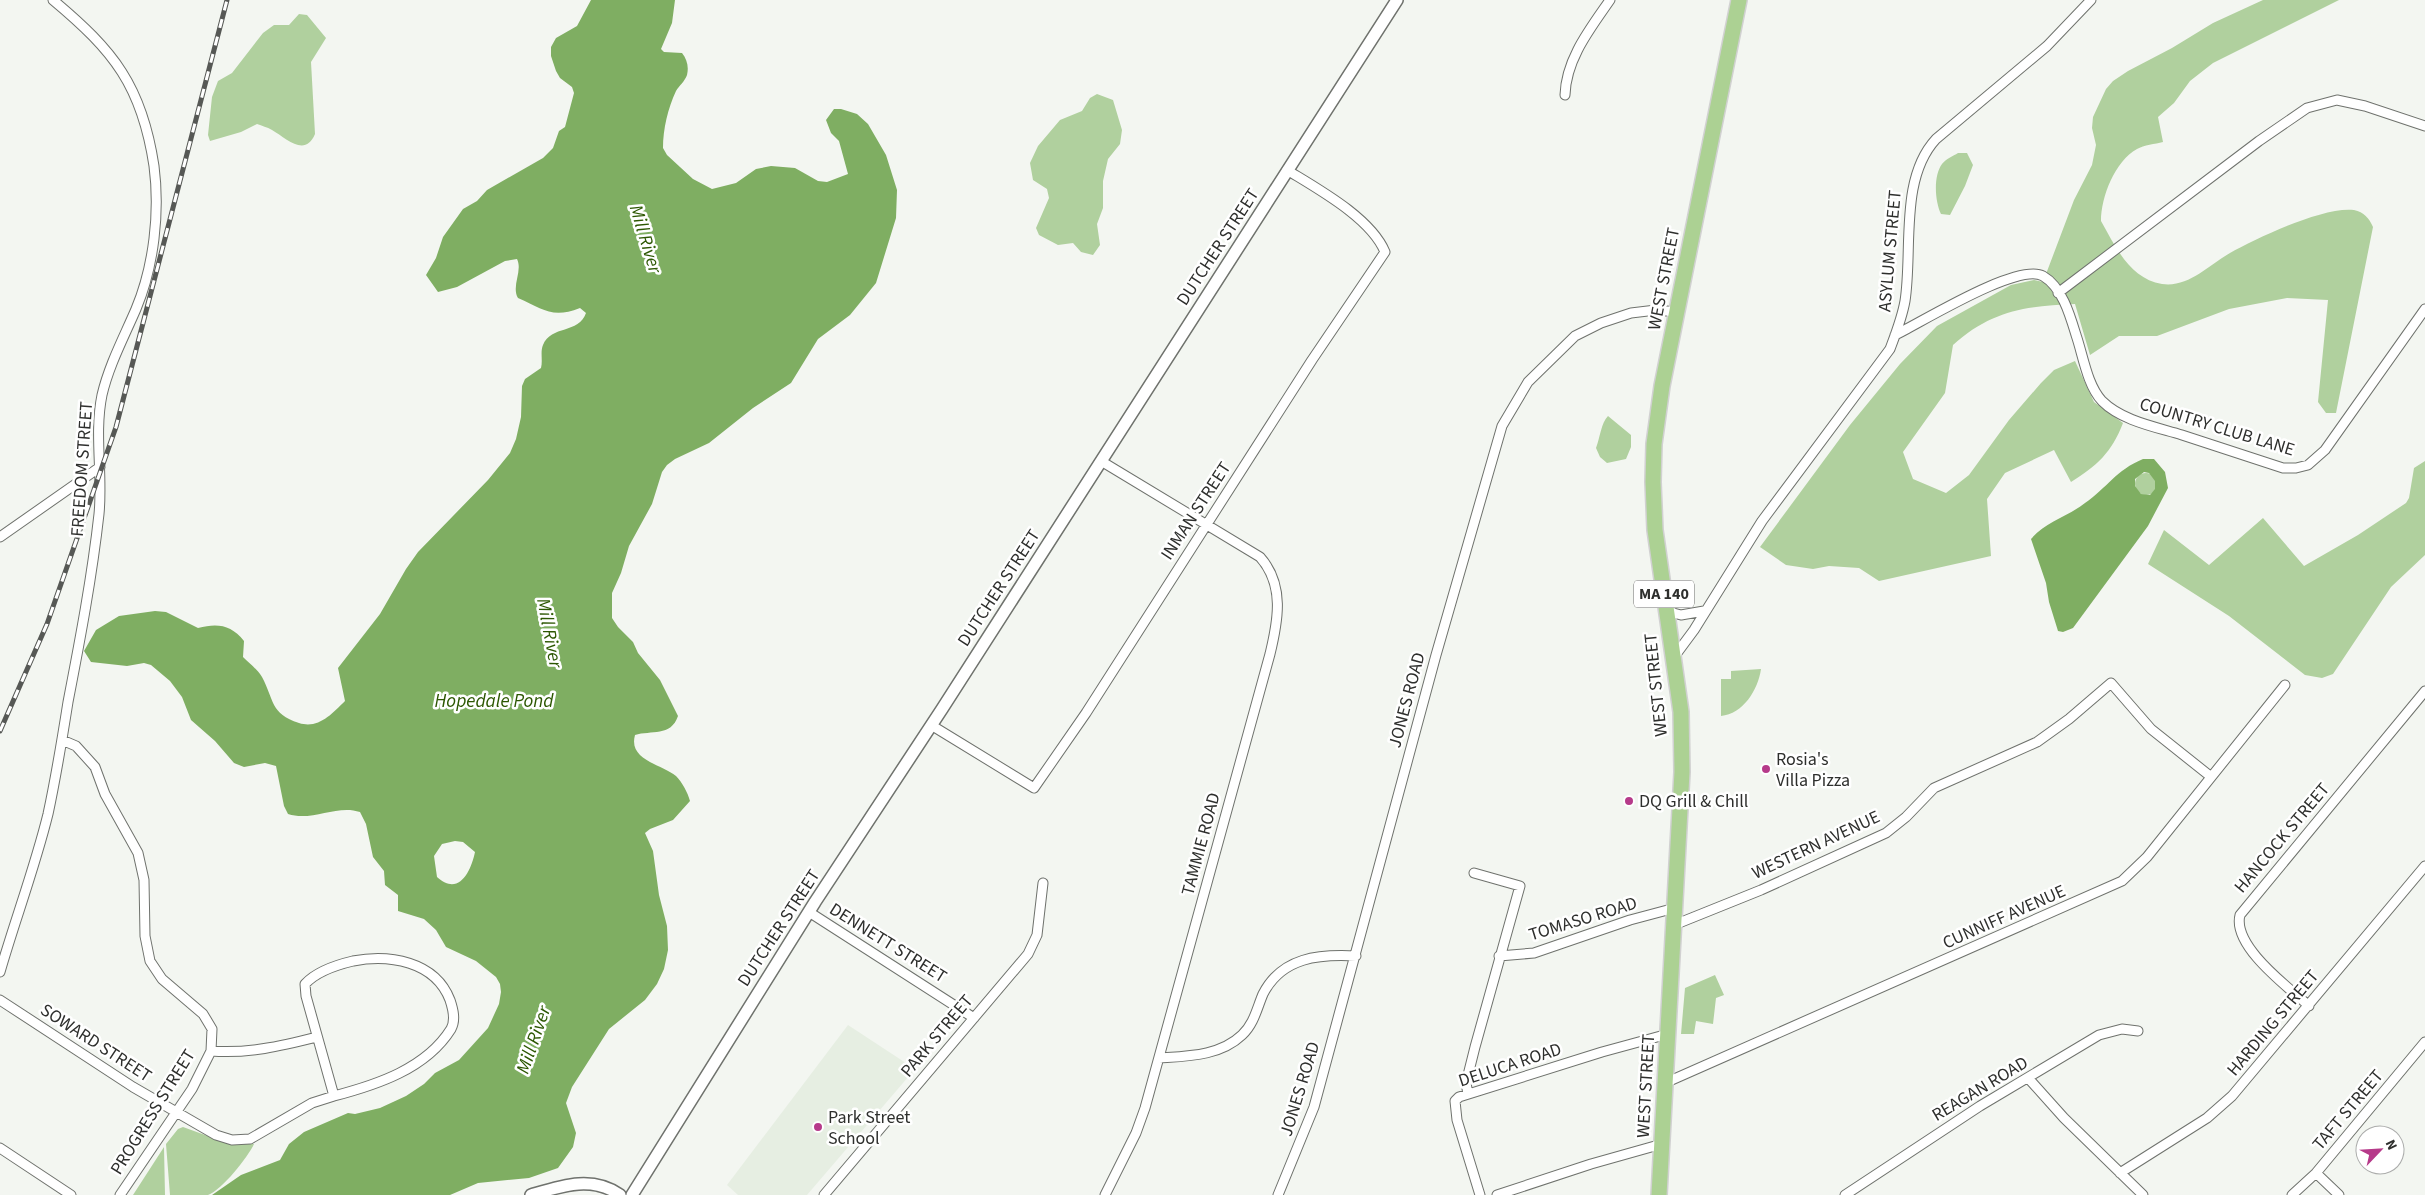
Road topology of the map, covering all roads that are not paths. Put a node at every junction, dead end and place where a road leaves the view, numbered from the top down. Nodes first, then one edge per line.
1 (53, 0) edge
2 (1397, 0) edge
3 (1610, 0) edge
4 (1739, 0) edge
5 (2092, 0) edge
6 (1565, 95) dead end
7 (2425, 126) edge
8 (1287, 170) junction
9 (2058, 292) junction
10 (2425, 309) edge
11 (1677, 312) junction
12 (1895, 336) junction
13 (1101, 461) junction
14 (100, 467) junction
15 (1206, 526) junction
16 (0, 536) edge
17 (1666, 611) junction
18 (1704, 611) junction
19 (1674, 657) junction
20 (2285, 685) dead end
21 (2425, 691) edge
22 (932, 725) junction
23 (62, 740) junction
24 (2210, 776) junction
25 (2425, 866) edge
26 (1474, 872) dead end
27 (1042, 884) dead end
28 (1675, 908) junction
29 (808, 912) junction
30 (1674, 925) junction
31 (1356, 956) junction
32 (1499, 956) junction
33 (0, 972) edge
34 (0, 1000) edge
35 (2309, 1006) junction
36 (974, 1018) junction
37 (2138, 1030) dead end
38 (1668, 1034) junction
39 (317, 1037) junction
40 (2425, 1042) edge
41 (211, 1051) junction
42 (1159, 1058) junction
43 (2029, 1079) junction
44 (1665, 1083) junction
45 (1468, 1094) junction
46 (334, 1096) junction
47 (175, 1113) junction
48 (1662, 1144) junction
49 (0, 1148) edge
50 (2120, 1173) junction
51 (2316, 1174) junction
52 (71, 1195) edge
53 (120, 1195) edge
54 (531, 1195) edge
55 (620, 1195) edge
56 (632, 1195) edge
57 (824, 1195) edge
58 (1105, 1195) edge
59 (1278, 1195) edge
60 (1480, 1195) edge
61 (1497, 1195) edge
62 (1659, 1195) edge
63 (1844, 1195) edge
64 (2143, 1195) edge
65 (2292, 1195) edge
66 (2339, 1195) edge

1 - 14 street, FREEDOM STREET
2 - 8 street, DUTCHER STREET
3 - 6 street
4 - 11 main road, WEST STREET / MA 140
5 - 12 street, ASYLUM STREET
7 - 9 street
8 - 13 street, DUTCHER STREET
8 - 15 street, INMAN STREET
9 - 10 street, COUNTRY CLUB LANE
9 - 12 street, COUNTRY CLUB LANE
11 - 17 main road, WEST STREET / MA 140
11 - 31 street, JONES ROAD
12 - 18 street, ASYLUM STREET
13 - 15 street, TAMMIE ROAD
13 - 22 street, DUTCHER STREET
14 - 16 street
14 - 23 street, FREEDOM STREET
15 - 22 street, INMAN STREET
15 - 42 street, TAMMIE ROAD
17 - 18 street
17 - 19 main road, WEST STREET / MA 140
18 - 19 street, ASYLUM STREET
19 - 28 main road, WEST STREET / MA 140
20 - 24 street, CUNNIFF AVENUE
21 - 35 street, HANCOCK STREET
22 - 29 street, DUTCHER STREET
23 - 33 street, FREEDOM STREET
23 - 41 street, PROGRESS STREET
24 - 30 street, WESTERN AVENUE
24 - 44 street, CUNNIFF AVENUE
25 - 35 street, HARDING STREET
26 - 32 street, TOMASO ROAD
27 - 36 street, PARK STREET
28 - 30 main road, WEST STREET / MA 140
28 - 32 street, TOMASO ROAD
29 - 36 street, DENNETT STREET
29 - 56 street, DUTCHER STREET
30 - 38 main road, WEST STREET / MA 140
31 - 42 street
31 - 59 street, JONES ROAD
32 - 45 street, TOMASO ROAD
34 - 47 street, SOWARD STREET
35 - 50 street, HARDING STREET
36 - 57 street, PARK STREET
37 - 43 street, REAGAN ROAD
38 - 44 main road, WEST STREET / MA 140
38 - 45 street, DELUCA ROAD
39 - 41 street
39 - 46 street
39 - 46 street
40 - 51 street, TAFT STREET
41 - 47 street, PROGRESS STREET
42 - 58 street, TAMMIE ROAD
43 - 50 street
43 - 63 street, REAGAN ROAD
44 - 48 main road, WEST STREET / MA 140
45 - 60 street, DELUCA ROAD
46 - 47 street, SOWARD STREET
47 - 53 street, PROGRESS STREET
48 - 61 street
48 - 62 main road, WEST STREET / MA 140
49 - 52 street
50 - 64 street
51 - 65 street, TAFT STREET
51 - 66 street
54 - 55 street

